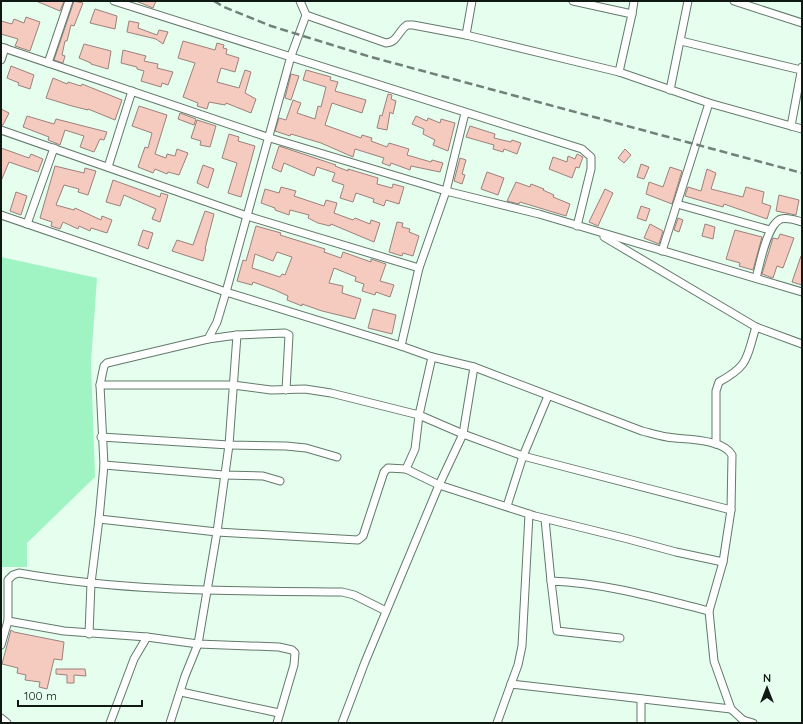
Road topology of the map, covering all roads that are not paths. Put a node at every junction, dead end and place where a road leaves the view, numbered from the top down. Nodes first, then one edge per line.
1 (69, 1) edge
2 (114, 1) edge
3 (300, 1) edge
4 (472, 1) edge
5 (577, 1) edge
6 (634, 1) edge
7 (688, 1) edge
8 (734, 1) edge
9 (632, 14) junction
10 (306, 15) junction
11 (802, 23) edge
12 (466, 35) junction
13 (681, 41) junction
14 (3, 48) edge
15 (291, 56) junction
16 (1, 60) edge
17 (48, 63) junction
18 (802, 69) edge
19 (620, 72) junction
20 (670, 90) junction
21 (132, 91) junction
22 (709, 103) junction
23 (465, 113) junction
24 (791, 126) junction
25 (802, 129) edge
26 (1, 130) edge
27 (270, 138) junction
28 (54, 148) junction
29 (108, 167) junction
30 (446, 191) junction
31 (677, 204) junction
32 (1, 215) edge
33 (247, 216) junction
34 (802, 222) edge
35 (27, 224) junction
36 (578, 226) junction
37 (770, 230) junction
38 (594, 231) junction
39 (662, 251) junction
40 (419, 268) junction
41 (756, 278) junction
42 (226, 292) junction
43 (802, 292) edge
44 (756, 327) junction
45 (237, 334) junction
46 (208, 339) junction
47 (802, 344) edge
48 (401, 346) junction
49 (432, 357) junction
50 (474, 367) junction
51 (100, 385) junction
52 (233, 385) junction
53 (286, 390) junction
54 (548, 396) junction
55 (419, 415) junction
56 (463, 434) junction
57 (101, 437) junction
58 (716, 444) junction
59 (229, 445) junction
60 (523, 456) junction
61 (337, 457) dead end
62 (104, 465) junction
63 (406, 469) junction
64 (224, 475) junction
65 (280, 481) dead end
66 (439, 484) junction
67 (507, 506) junction
68 (731, 510) junction
69 (529, 514) junction
70 (99, 519) junction
71 (545, 519) junction
72 (217, 532) junction
73 (723, 562) junction
74 (551, 581) junction
75 (91, 583) junction
76 (207, 590) junction
77 (710, 610) junction
78 (386, 611) junction
79 (8, 621) junction
80 (89, 634) junction
81 (147, 637) junction
82 (620, 638) dead end
83 (198, 644) junction
84 (1, 646) edge
85 (511, 684) junction
86 (181, 692) junction
87 (641, 699) junction
88 (731, 709) junction
89 (279, 712) junction
90 (1, 718) edge
91 (743, 722) edge
92 (7, 723) edge
93 (110, 723) edge
94 (170, 723) edge
95 (277, 723) edge
96 (342, 723) edge
97 (497, 723) edge
98 (641, 723) edge
99 (753, 723) edge

1 - 17 street
2 - 15 street
3 - 10 street
4 - 12 street
5 - 9 street
6 - 9 street
7 - 13 street
8 - 11 street
9 - 19 street
10 - 12 street
10 - 15 street
12 - 19 street
13 - 18 street
13 - 20 street
14 - 16 street
14 - 17 street
15 - 23 street
15 - 27 street
17 - 21 street
18 - 24 street
19 - 20 street
20 - 22 street
21 - 27 street
21 - 29 street
22 - 24 street
22 - 31 street
23 - 30 street
23 - 36 street
24 - 25 street
26 - 28 street
27 - 30 street
27 - 33 street
28 - 29 street
28 - 35 street
29 - 33 street
30 - 36 street
30 - 40 street
31 - 37 street
31 - 39 street
32 - 35 street
33 - 40 street
33 - 42 street
34 - 37 street
35 - 42 street
36 - 38 street
37 - 41 street
38 - 39 street
38 - 44 street
39 - 41 street
40 - 48 street
41 - 43 street
42 - 46 street
42 - 48 street
44 - 47 street
44 - 58 street
45 - 46 street
45 - 52 street
45 - 53 street
46 - 51 street
48 - 49 street
49 - 50 street
49 - 55 street
50 - 54 street
50 - 56 street
51 - 52 street
51 - 57 street
52 - 53 street
52 - 59 street
53 - 55 street
54 - 58 street
54 - 60 street
55 - 56 street
55 - 63 street
56 - 60 street
56 - 66 street
57 - 59 street
57 - 62 street
58 - 68 street
59 - 61 street
59 - 64 street
60 - 67 street
60 - 68 street
62 - 64 street
62 - 70 street
63 - 66 street
63 - 72 street
64 - 65 street
64 - 72 street
66 - 67 street
66 - 78 street
67 - 69 street
68 - 73 street
69 - 71 street
69 - 85 street
70 - 72 street
70 - 75 street
71 - 73 street
71 - 74 street
72 - 76 street
73 - 77 street
74 - 77 street
74 - 82 street
75 - 76 street
75 - 79 street
75 - 80 street
76 - 78 street
76 - 83 street
77 - 88 street
78 - 96 street
79 - 80 street
79 - 84 street
80 - 81 street
81 - 83 street
81 - 93 street
83 - 86 street
83 - 89 street
85 - 87 street
85 - 97 street
86 - 89 street
86 - 94 street
87 - 88 street
87 - 98 street
88 - 91 street
89 - 95 street
90 - 92 street
91 - 99 street

